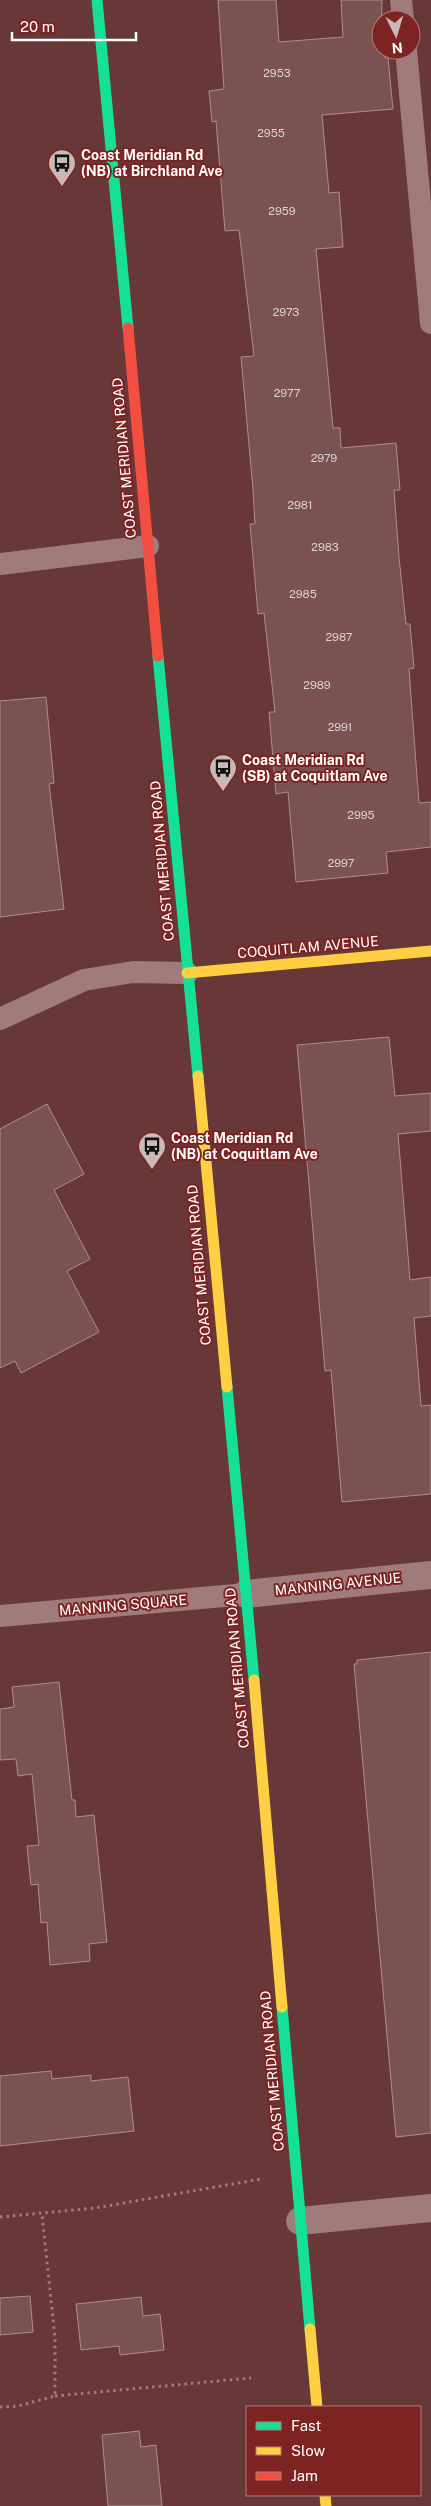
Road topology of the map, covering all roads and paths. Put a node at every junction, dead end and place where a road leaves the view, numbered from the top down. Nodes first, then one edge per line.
1 (97, 0) edge
2 (407, 60) edge
3 (431, 323) edge
4 (148, 546) junction
5 (0, 564) edge
6 (431, 951) edge
7 (187, 973) junction
8 (0, 1020) edge
9 (431, 1575) edge
10 (246, 1594) junction
11 (0, 1616) edge
12 (296, 2173) junction
13 (431, 2208) edge
14 (42, 2214) junction
15 (0, 2217) edge
16 (300, 2222) junction
17 (251, 2378) dead end
18 (55, 2396) junction
19 (317, 2406) edge
20 (0, 2407) edge

1 - 4 main road, COAST MERIDIAN ROAD
2 - 3 lane
4 - 5 lane
4 - 7 main road, COAST MERIDIAN ROAD
6 - 7 main road, COQUITLAM AVENUE
7 - 8 lane
7 - 10 main road, COAST MERIDIAN ROAD
9 - 10 street, MANNING AVENUE
10 - 11 lane, MANNING SQUARE
10 - 12 main road, COAST MERIDIAN ROAD
12 - 14 path
12 - 16 main road, COAST MERIDIAN ROAD
13 - 16 street
14 - 15 path
14 - 18 path
16 - 19 main road, COAST MERIDIAN ROAD
17 - 18 path
18 - 20 path

